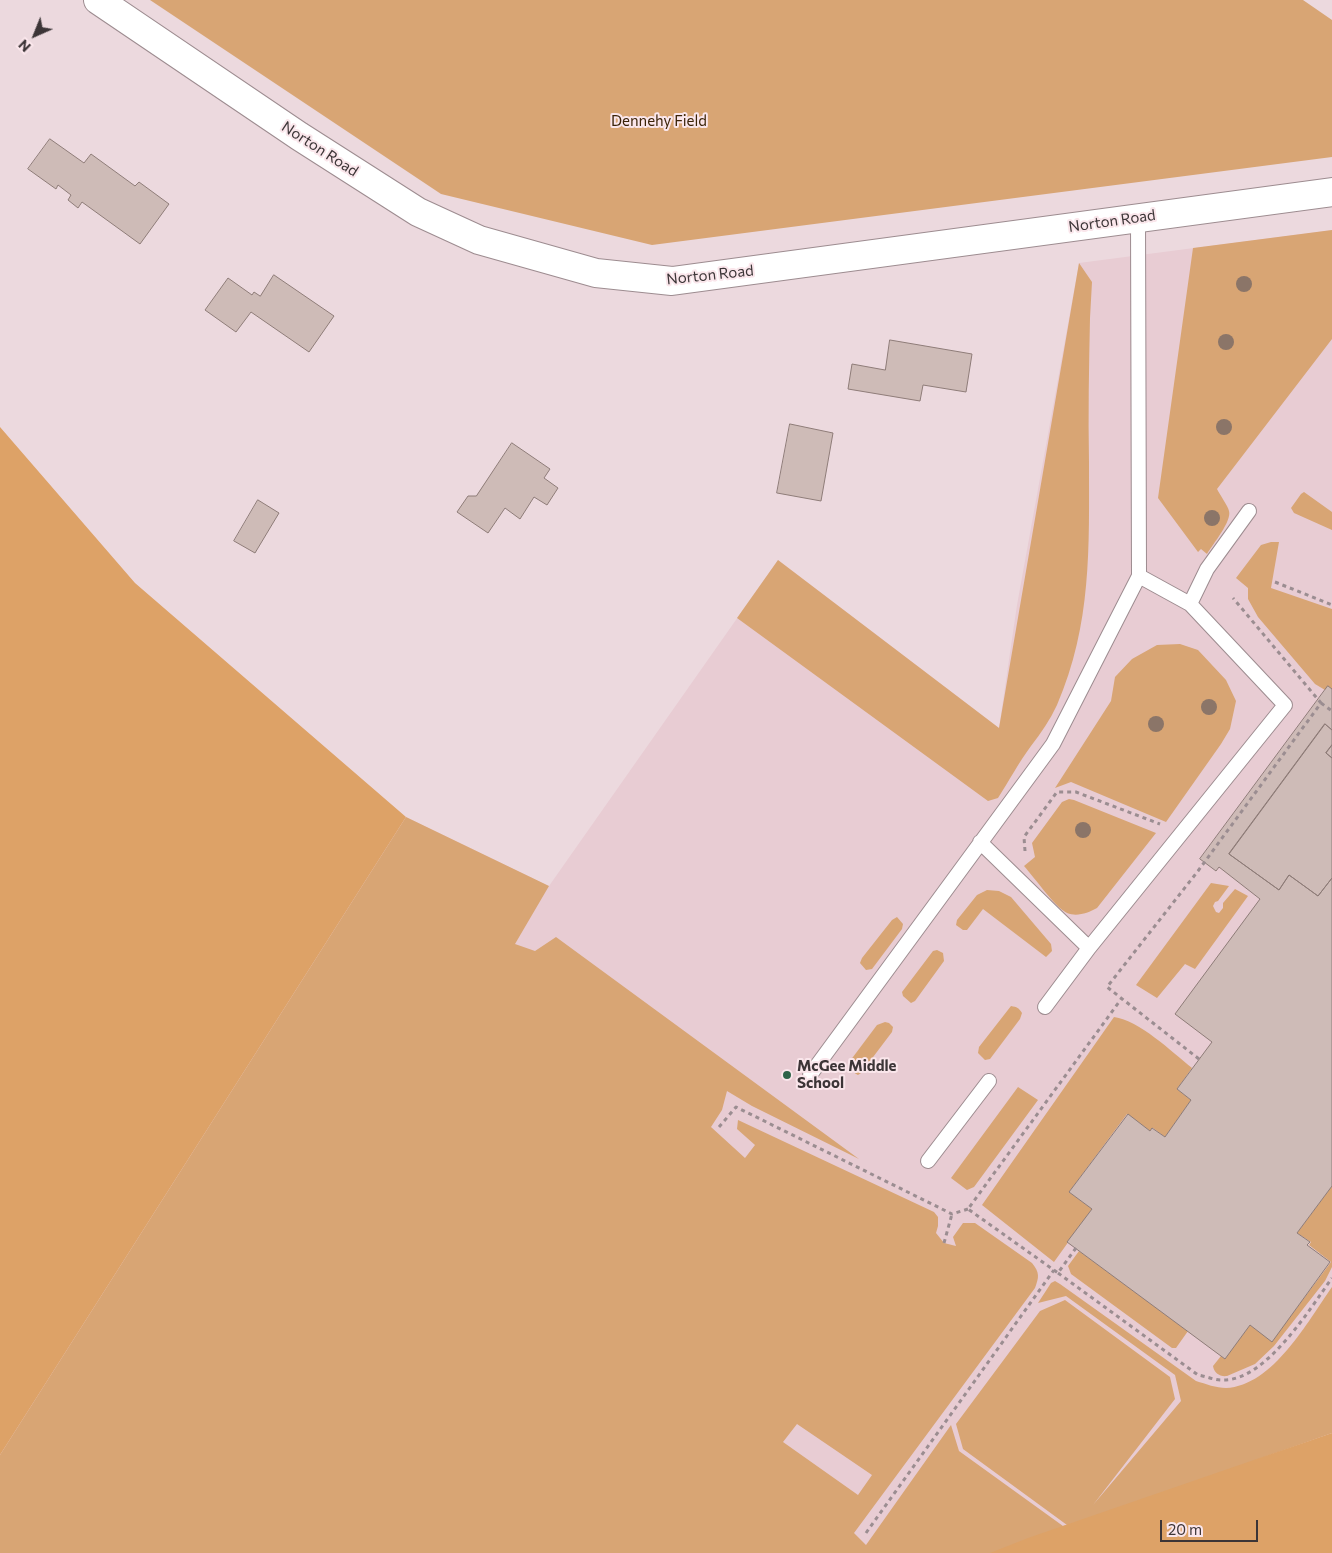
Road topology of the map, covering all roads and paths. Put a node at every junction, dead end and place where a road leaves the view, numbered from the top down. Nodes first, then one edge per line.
1 (98, 0) edge
2 (1332, 192) edge
3 (1138, 218) junction
4 (1250, 511) dead end
5 (1139, 576) junction
6 (1275, 582) dead end
7 (1233, 598) dead end
8 (1190, 604) junction
9 (1332, 605) edge
10 (1321, 703) junction
11 (1332, 711) edge
12 (1182, 833) junction
13 (980, 842) junction
14 (1026, 856) dead end
15 (1089, 948) junction
16 (1122, 998) junction
17 (1045, 1006) dead end
18 (1199, 1059) dead end
19 (810, 1075) dead end
20 (988, 1081) dead end
21 (719, 1127) dead end
22 (928, 1161) dead end
23 (968, 1208) junction
24 (952, 1214) junction
25 (944, 1243) dead end
26 (1076, 1248) dead end
27 (1054, 1270) junction
28 (1058, 1273) junction
29 (1332, 1278) edge
30 (866, 1533) dead end

1 - 3 main road, Norton Road
2 - 3 main road, Norton Road
3 - 5 lane
4 - 8 lane
5 - 8 lane
5 - 13 lane
6 - 9 path
7 - 10 path
8 - 12 lane
10 - 11 path
10 - 16 path
12 - 14 path
12 - 15 lane
13 - 15 lane
13 - 19 lane
15 - 17 lane
16 - 18 path
16 - 23 path
20 - 22 lane
21 - 24 path
23 - 24 path
23 - 27 path
24 - 25 path
26 - 28 path
27 - 28 path
27 - 30 path
28 - 29 path

